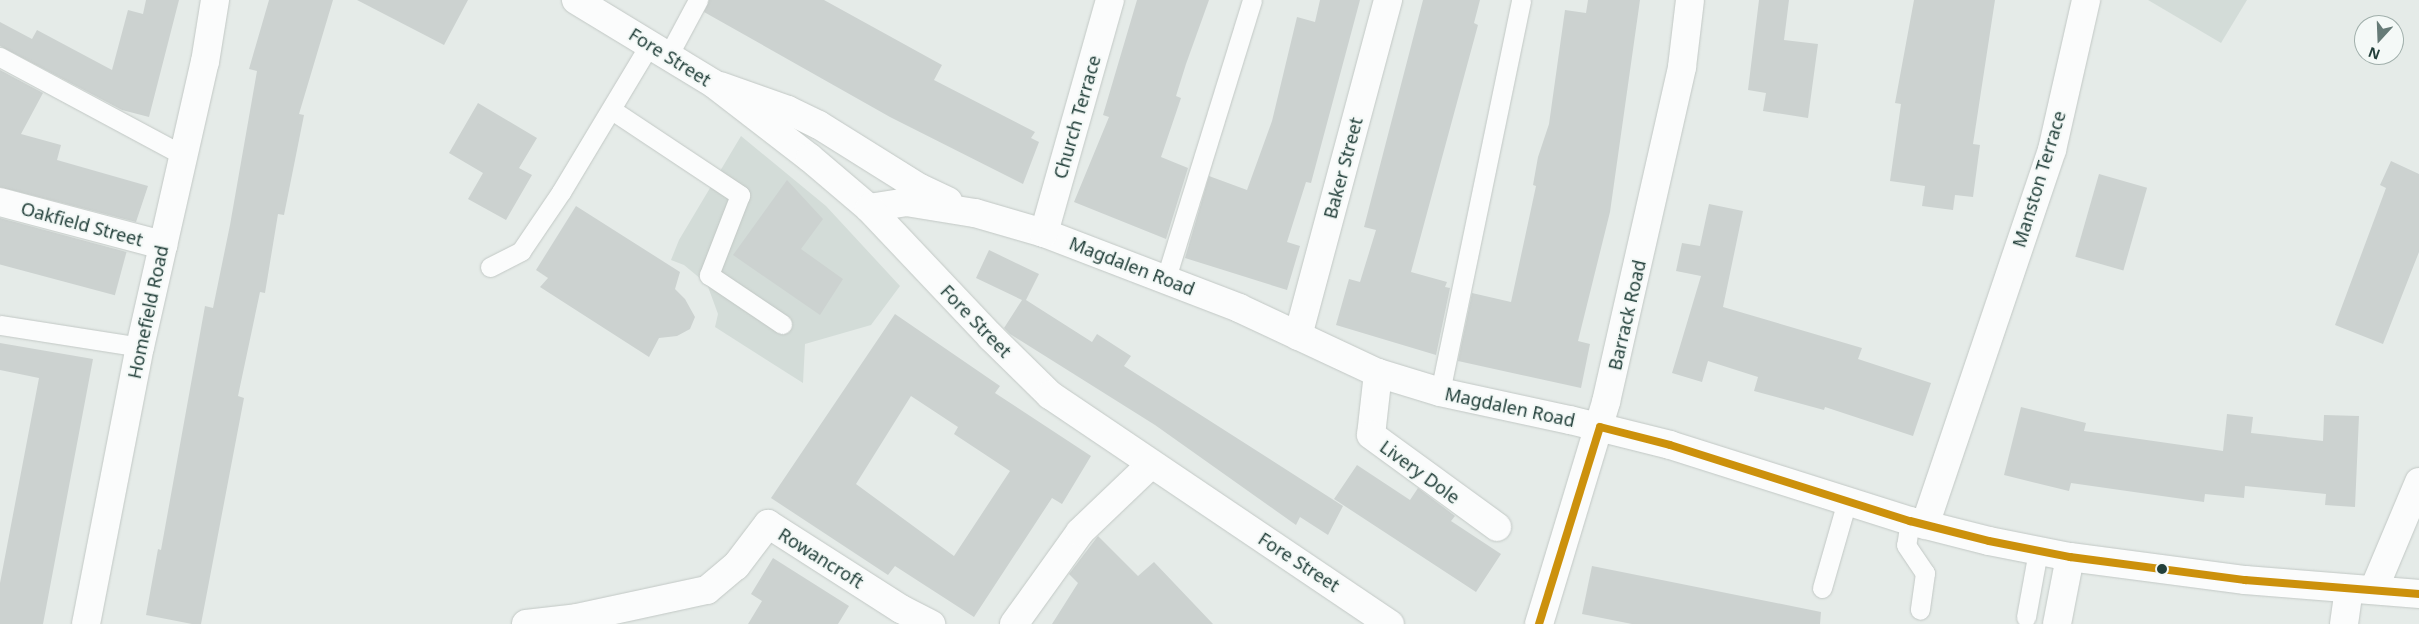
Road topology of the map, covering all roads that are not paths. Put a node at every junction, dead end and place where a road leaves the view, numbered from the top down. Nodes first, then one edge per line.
1 (215, 0) edge
2 (576, 0) edge
3 (698, 0) edge
4 (1110, 0) edge
5 (1252, 0) edge
6 (1388, 0) edge
7 (1521, 0) edge
8 (1690, 0) edge
9 (2086, 0) edge
10 (659, 50) junction
11 (0, 57) edge
12 (714, 84) junction
13 (612, 110) junction
14 (183, 155) junction
15 (0, 202) edge
16 (869, 208) junction
17 (975, 214) junction
18 (1044, 233) junction
19 (163, 245) junction
20 (490, 267) dead end
21 (1166, 278) junction
22 (782, 324) dead end
23 (0, 325) edge
24 (1298, 336) junction
25 (140, 347) junction
26 (1378, 373) junction
27 (1440, 392) junction
28 (1600, 427) junction
29 (1150, 465) junction
30 (2419, 482) edge
31 (1847, 501) junction
32 (1918, 523) junction
33 (1496, 527) dead end
34 (2038, 551) junction
35 (2070, 557) junction
36 (1822, 588) dead end
37 (2362, 589) junction
38 (2419, 594) edge
39 (1920, 610) dead end
40 (2026, 617) dead end
41 (86, 624) edge
42 (526, 624) edge
43 (931, 624) edge
44 (1014, 624) edge
45 (1390, 624) edge
46 (1539, 624) edge
47 (2057, 624) edge
48 (2344, 624) edge

1 - 14 street, Homefield Road
2 - 10 street, Fore Street
3 - 10 lane
4 - 18 street, Church Terrace
5 - 21 lane
6 - 24 street, Baker Street
7 - 27 lane
8 - 28 street, Barrack Road
9 - 32 street, Manston Terrace
10 - 12 street, Fore Street
10 - 13 lane
11 - 14 lane
12 - 16 street, Fore Street
12 - 17 street, Magdalen Road
13 - 20 lane
13 - 22 lane
14 - 19 street, Homefield Road
15 - 19 street, Oakfield Street
16 - 17 street, Magdalen Road
16 - 29 street, Fore Street
17 - 18 street, Magdalen Road
18 - 21 street, Magdalen Road
19 - 25 street, Homefield Road
21 - 24 street, Magdalen Road
23 - 25 lane
24 - 26 street, Magdalen Road
25 - 41 street, Homefield Road
26 - 27 street, Magdalen Road
26 - 33 street, Livery Dole
27 - 28 street, Magdalen Road
28 - 31 street, Magdalen Road
28 - 46 street, Barrack Road
29 - 44 street
29 - 45 street, Fore Street
30 - 37 street
31 - 32 street, Magdalen Road
31 - 36 lane
32 - 34 street, Magdalen Road
32 - 39 lane
34 - 35 street, Magdalen Road
34 - 40 lane
35 - 37 street, Magdalen Road
35 - 47 street
37 - 38 street, Magdalen Road
37 - 48 street
42 - 43 street, Rowancroft

